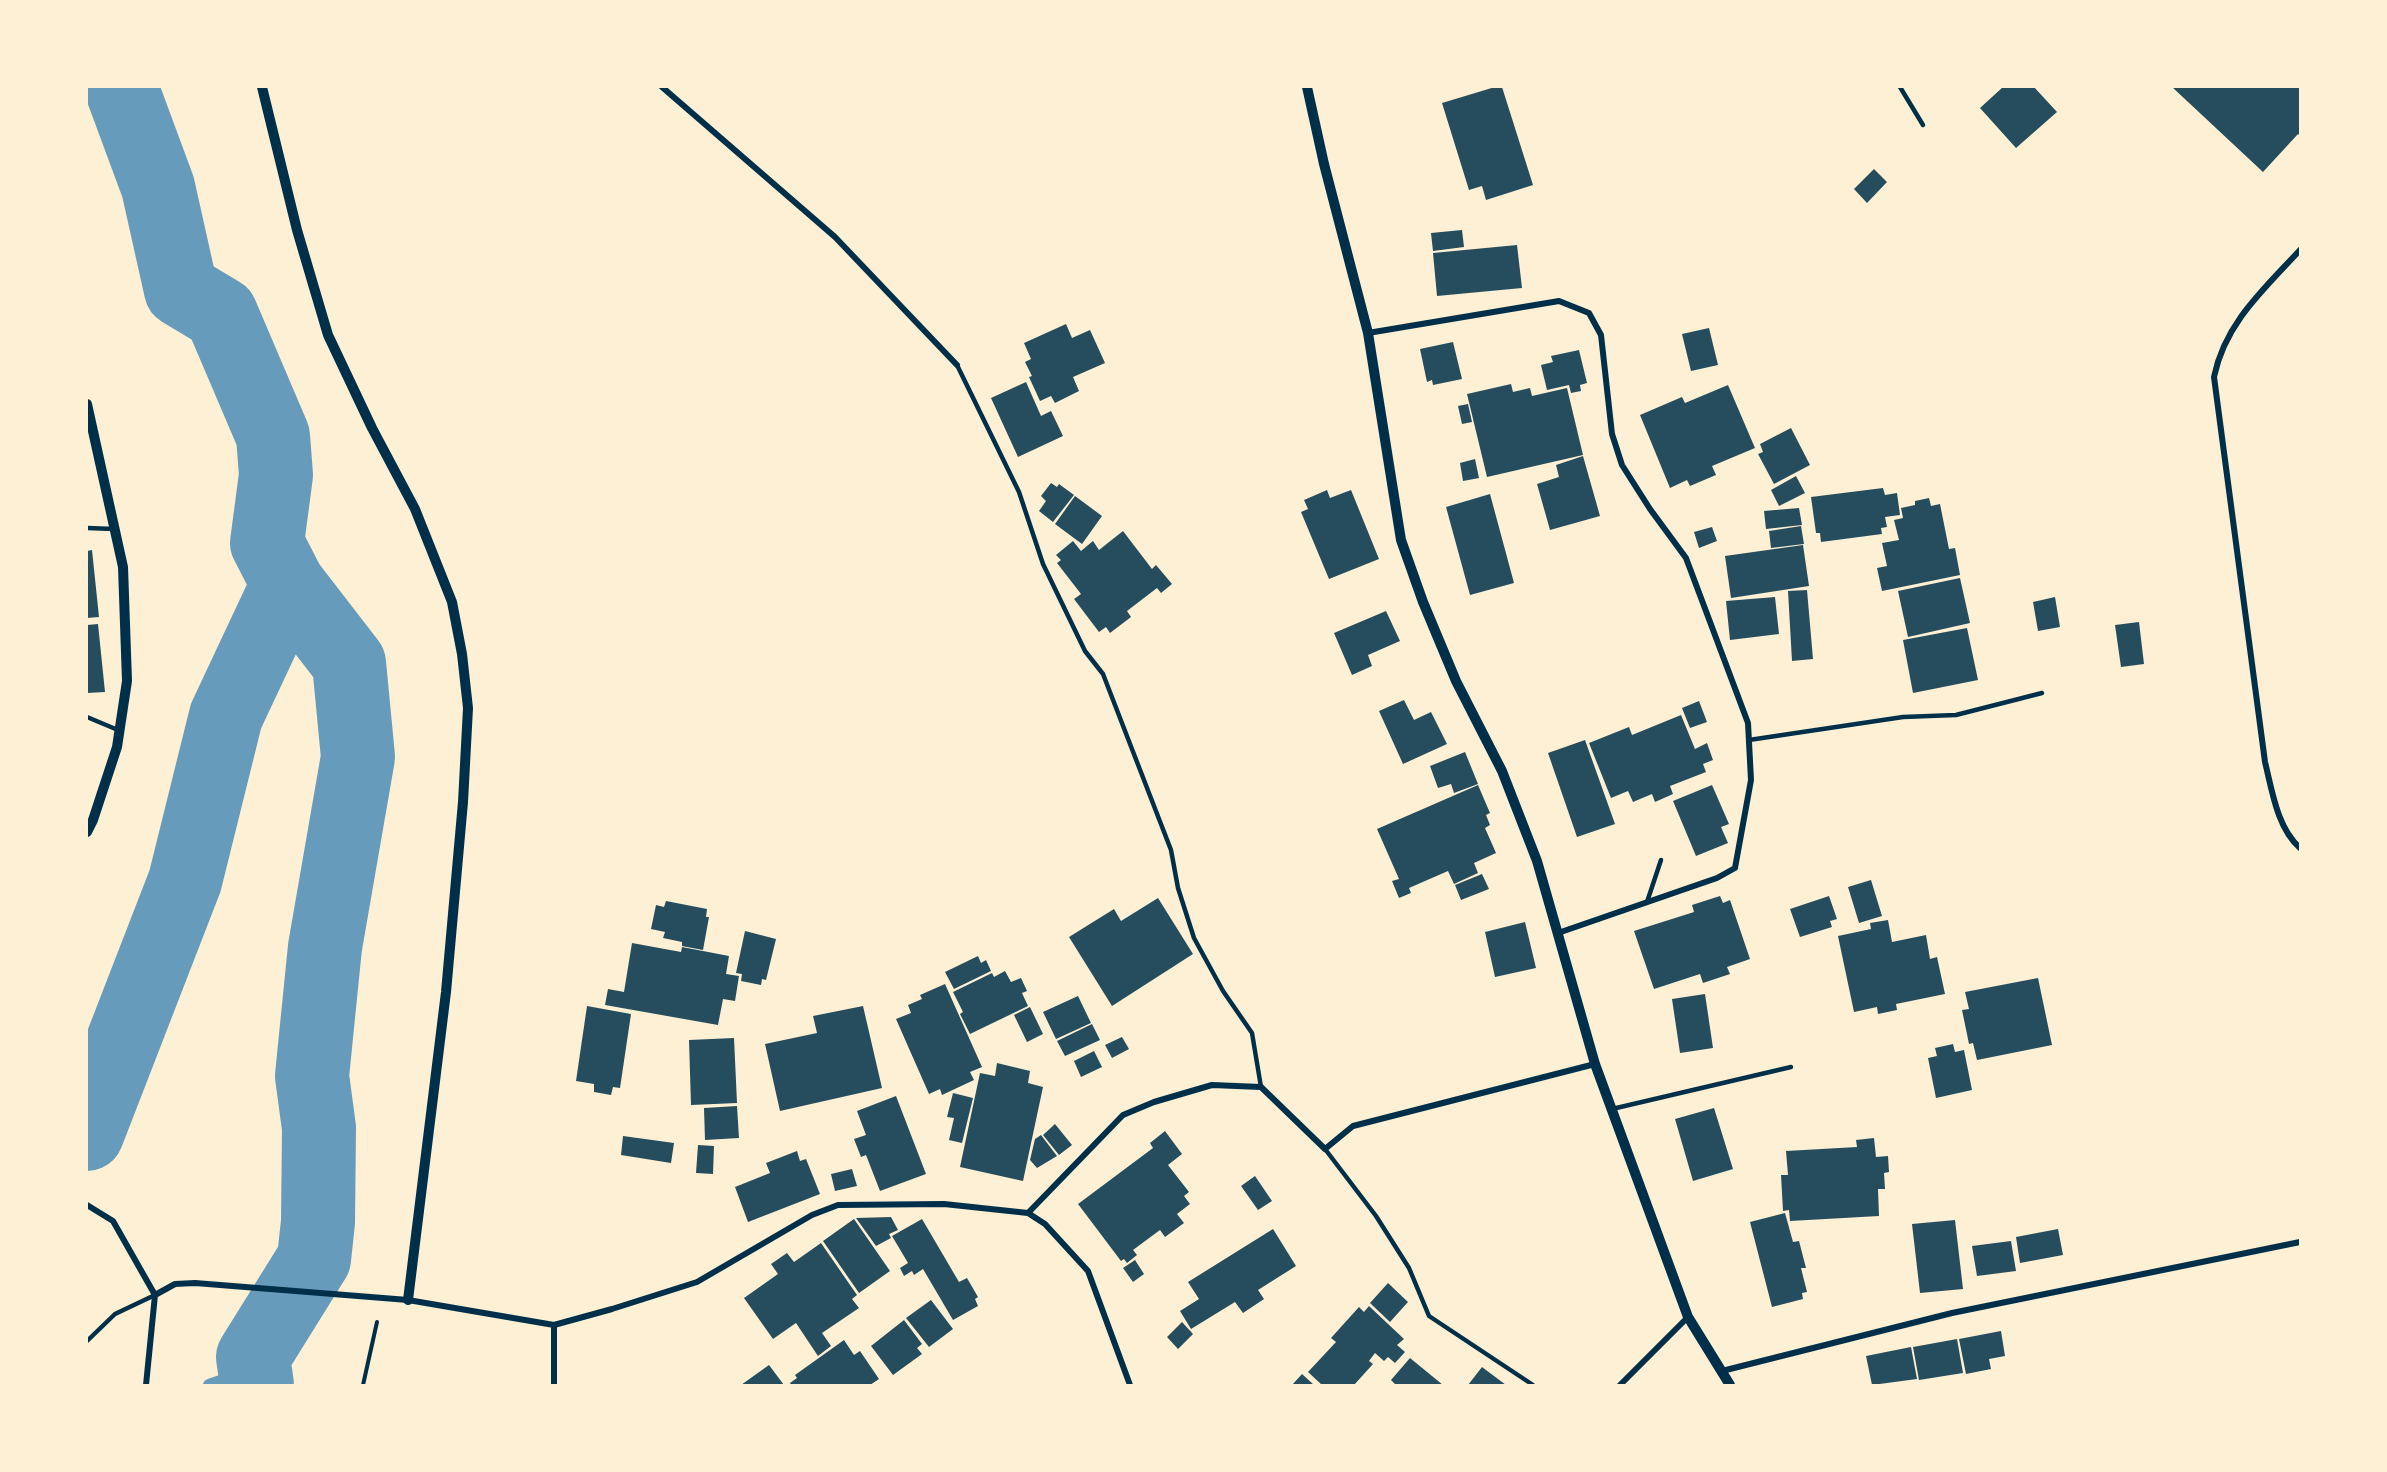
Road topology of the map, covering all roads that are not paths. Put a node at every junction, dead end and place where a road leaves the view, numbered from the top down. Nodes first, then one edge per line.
1 (262, 87) edge
2 (662, 87) edge
3 (1307, 87) edge
4 (1900, 87) edge
5 (1923, 125) dead end
6 (2300, 250) edge
7 (1368, 333) junction
8 (957, 365) joint
9 (87, 404) edge
10 (87, 528) edge
11 (114, 529) junction
12 (2042, 693) dead end
13 (87, 717) edge
14 (120, 730) junction
15 (1749, 740) junction
16 (87, 832) edge
17 (2300, 848) edge
18 (1662, 860) dead end
19 (1647, 902) junction
20 (1558, 933) junction
21 (1595, 1064) junction
22 (1791, 1067) dead end
23 (1261, 1087) junction
24 (1612, 1109) junction
25 (1326, 1149) junction
26 (87, 1205) edge
27 (1028, 1213) junction
28 (2300, 1242) edge
29 (154, 1295) junction
30 (408, 1300) junction
31 (1688, 1317) junction
32 (554, 1325) junction
33 (87, 1341) edge
34 (1722, 1371) junction
35 (146, 1385) edge
36 (554, 1385) edge
37 (1130, 1385) edge
38 (1533, 1385) edge
39 (1620, 1385) edge
40 (1730, 1385) edge

1 - 30 street
2 - 8 street
3 - 7 street
4 - 5 lane
6 - 17 street
7 - 15 street
7 - 20 street
8 - 23 lane
9 - 11 street
10 - 11 lane
11 - 14 street
12 - 15 lane
13 - 14 lane
14 - 16 street
15 - 19 street
18 - 19 lane
19 - 20 street
20 - 21 street
21 - 24 street
21 - 25 street
22 - 24 lane
23 - 25 street
23 - 27 street
24 - 31 street
25 - 38 lane
26 - 29 street
27 - 32 street
27 - 37 street
28 - 34 street
29 - 30 street
29 - 33 lane
29 - 35 street
30 - 32 street
31 - 34 street
31 - 39 street
32 - 36 street
34 - 40 street

